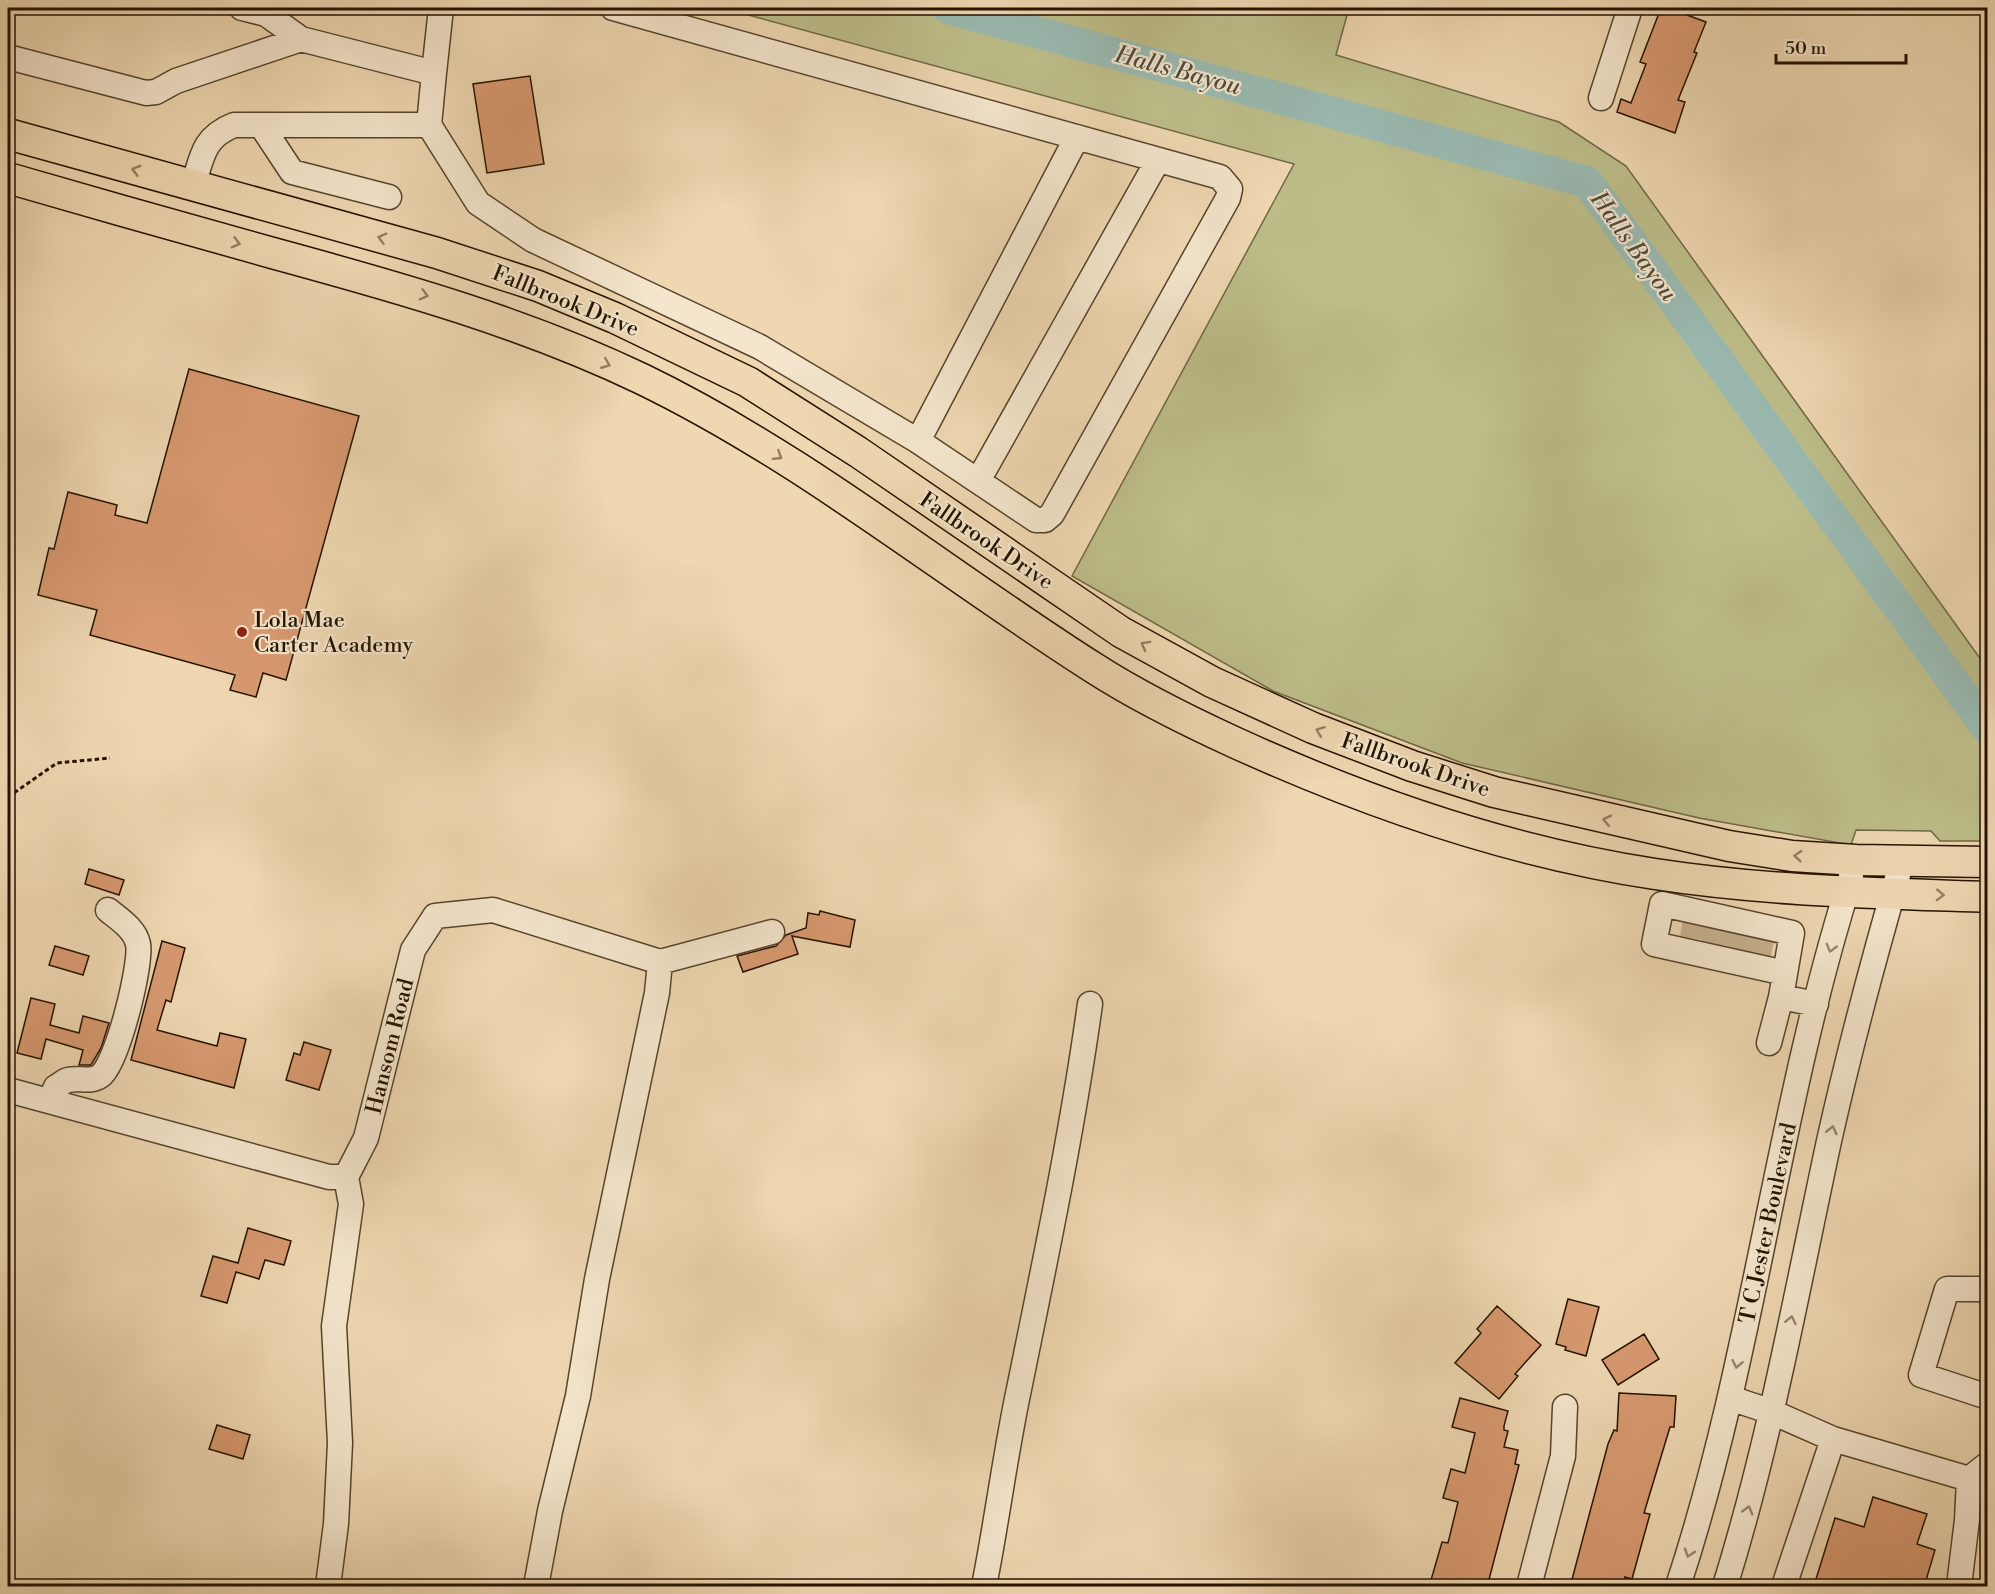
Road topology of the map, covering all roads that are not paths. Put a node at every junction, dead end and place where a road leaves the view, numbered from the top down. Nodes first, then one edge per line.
1 (242, 8) edge
2 (441, 8) edge
3 (613, 8) edge
4 (1630, 8) edge
5 (301, 39) junction
6 (8, 57) edge
7 (434, 73) junction
8 (1601, 98) dead end
9 (261, 125) junction
10 (429, 125) junction
11 (8, 134) edge
12 (1077, 137) junction
13 (1158, 160) junction
14 (8, 178) edge
15 (192, 186) junction
16 (389, 197) dead end
17 (180, 227) junction
18 (538, 286) junction
19 (521, 327) junction
20 (918, 441) junction
21 (978, 481) junction
22 (1856, 860) junction
23 (1902, 861) junction
24 (1988, 862) edge
25 (1705, 880) junction
26 (1846, 892) junction
27 (1892, 893) junction
28 (1988, 897) edge
29 (108, 910) dead end
30 (772, 932) dead end
31 (1726, 937) junction
32 (660, 962) junction
33 (1785, 973) junction
34 (1781, 996) junction
35 (1090, 1004) dead end
36 (1816, 1004) junction
37 (1769, 1043) dead end
38 (8, 1090) edge
39 (50, 1101) junction
40 (337, 1177) junction
41 (1988, 1288) edge
42 (1988, 1397) edge
43 (1730, 1398) junction
44 (1565, 1407) dead end
45 (1772, 1412) junction
46 (1833, 1438) junction
47 (1988, 1464) edge
48 (1969, 1479) junction
49 (328, 1587) edge
50 (536, 1587) edge
51 (984, 1587) edge
52 (1529, 1587) edge
53 (1678, 1587) edge
54 (1725, 1587) edge
55 (1784, 1587) edge
56 (1959, 1587) edge

1 - 5 street
2 - 7 street
3 - 12 street
4 - 8 street
5 - 6 street
5 - 7 street
7 - 10 street
9 - 10 street
9 - 15 street
9 - 16 street
10 - 20 street
15 -> 11 main road, Fallbrook Drive
12 - 13 street
12 - 20 street
13 - 21 street
13 - 21 street
14 - 17 main road, Fallbrook Drive
15 - 17 main road
18 -> 15 main road, Fallbrook Drive
17 -> 19 main road, Fallbrook Drive
18 - 19 main road
22 -> 18 main road, Fallbrook Drive
19 -> 25 main road, Fallbrook Drive
20 - 21 street
22 - 23 main road, Fallbrook Drive
22 - 26 street, T C Jester Boulevard
23 - 24 main road, Fallbrook Drive
23 - 27 street, T C Jester Boulevard
25 - 26 main road, Fallbrook Drive
25 - 31 street
26 - 27 main road, Fallbrook Drive
26 -> 36 street, T C Jester Boulevard
27 -> 28 main road, Fallbrook Drive
45 -> 27 street, T C Jester Boulevard
29 - 39 street
30 - 32 street
31 - 33 street
31 - 33 street
32 - 40 street, Hansom Road
32 - 50 street
33 - 34 street
34 - 36 street
34 - 37 street
35 - 51 street
36 -> 43 street, T C Jester Boulevard
38 - 39 street
39 - 40 street
40 - 49 street
41 - 42 street
43 - 45 street
43 -> 53 street, T C Jester Boulevard
44 - 52 street
45 - 46 street
54 -> 45 street, T C Jester Boulevard
46 - 48 street
46 - 55 street
47 - 48 street
48 - 56 street

